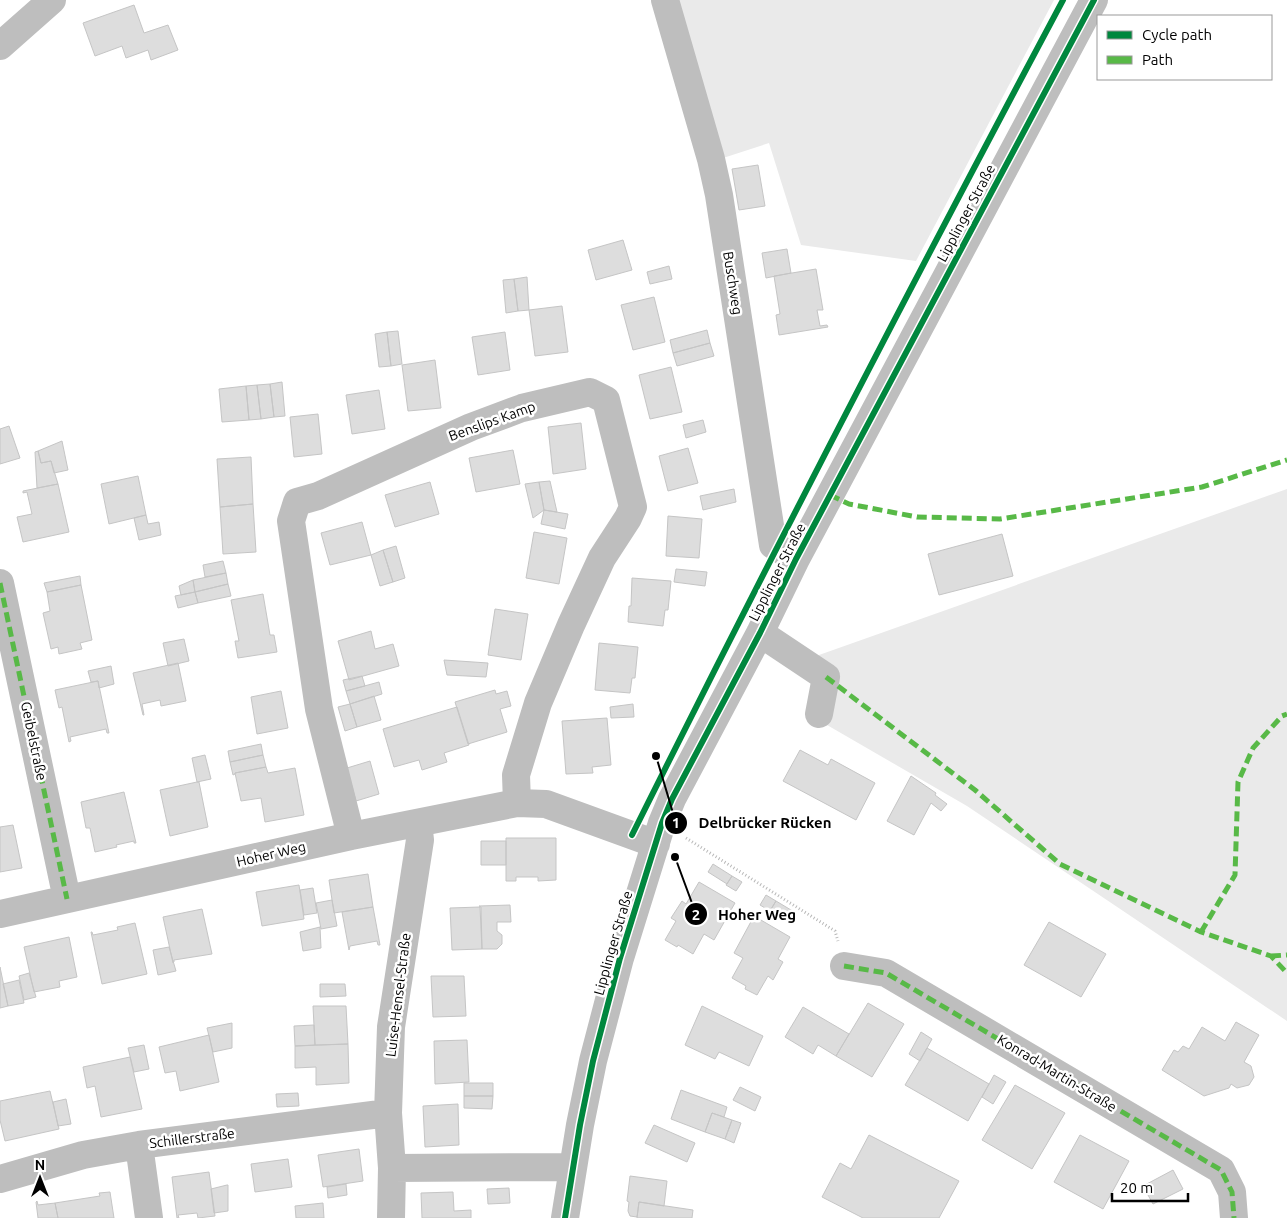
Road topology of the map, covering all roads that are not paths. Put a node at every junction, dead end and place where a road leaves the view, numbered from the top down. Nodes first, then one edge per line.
1 (52, 0) edge
2 (665, 0) edge
3 (1094, 0) edge
4 (0, 46) edge
5 (796, 560) junction
6 (0, 583) edge
7 (760, 633) junction
8 (819, 714) dead end
9 (517, 803) junction
10 (418, 823) junction
11 (659, 833) junction
12 (351, 836) junction
13 (67, 899) junction
14 (0, 914) edge
15 (844, 966) road end
16 (388, 1112) junction
17 (139, 1145) junction
18 (573, 1167) junction
19 (392, 1168) junction
20 (0, 1179) edge
21 (150, 1218) edge
22 (391, 1218) edge
23 (565, 1218) edge
24 (1234, 1218) edge

1 - 4 street
2 - 5 street, Buschweg
3 - 5 street, Lipplinger Straße
5 - 7 street, Lipplinger Straße
6 - 13 street, Geibelstraße
7 - 8 street
7 - 11 street, Lipplinger Straße
9 - 10 street, Hoher Weg
9 - 11 street, Hoher Weg
9 - 12 street, Benslips Kamp
10 - 12 street, Hoher Weg
10 - 16 street, Luise-Hensel-Straße
11 - 18 street, Lipplinger Straße
12 - 13 street, Hoher Weg
13 - 14 street, Hoher Weg
15 - 24 street, Konrad-Martin-Straße
16 - 17 street, Schillerstraße
16 - 19 street, Luise-Hensel-Straße
17 - 20 street, Schillerstraße
17 - 21 street
18 - 19 street
18 - 23 street, Lipplinger Straße
19 - 22 street, Luise-Hensel-Straße

